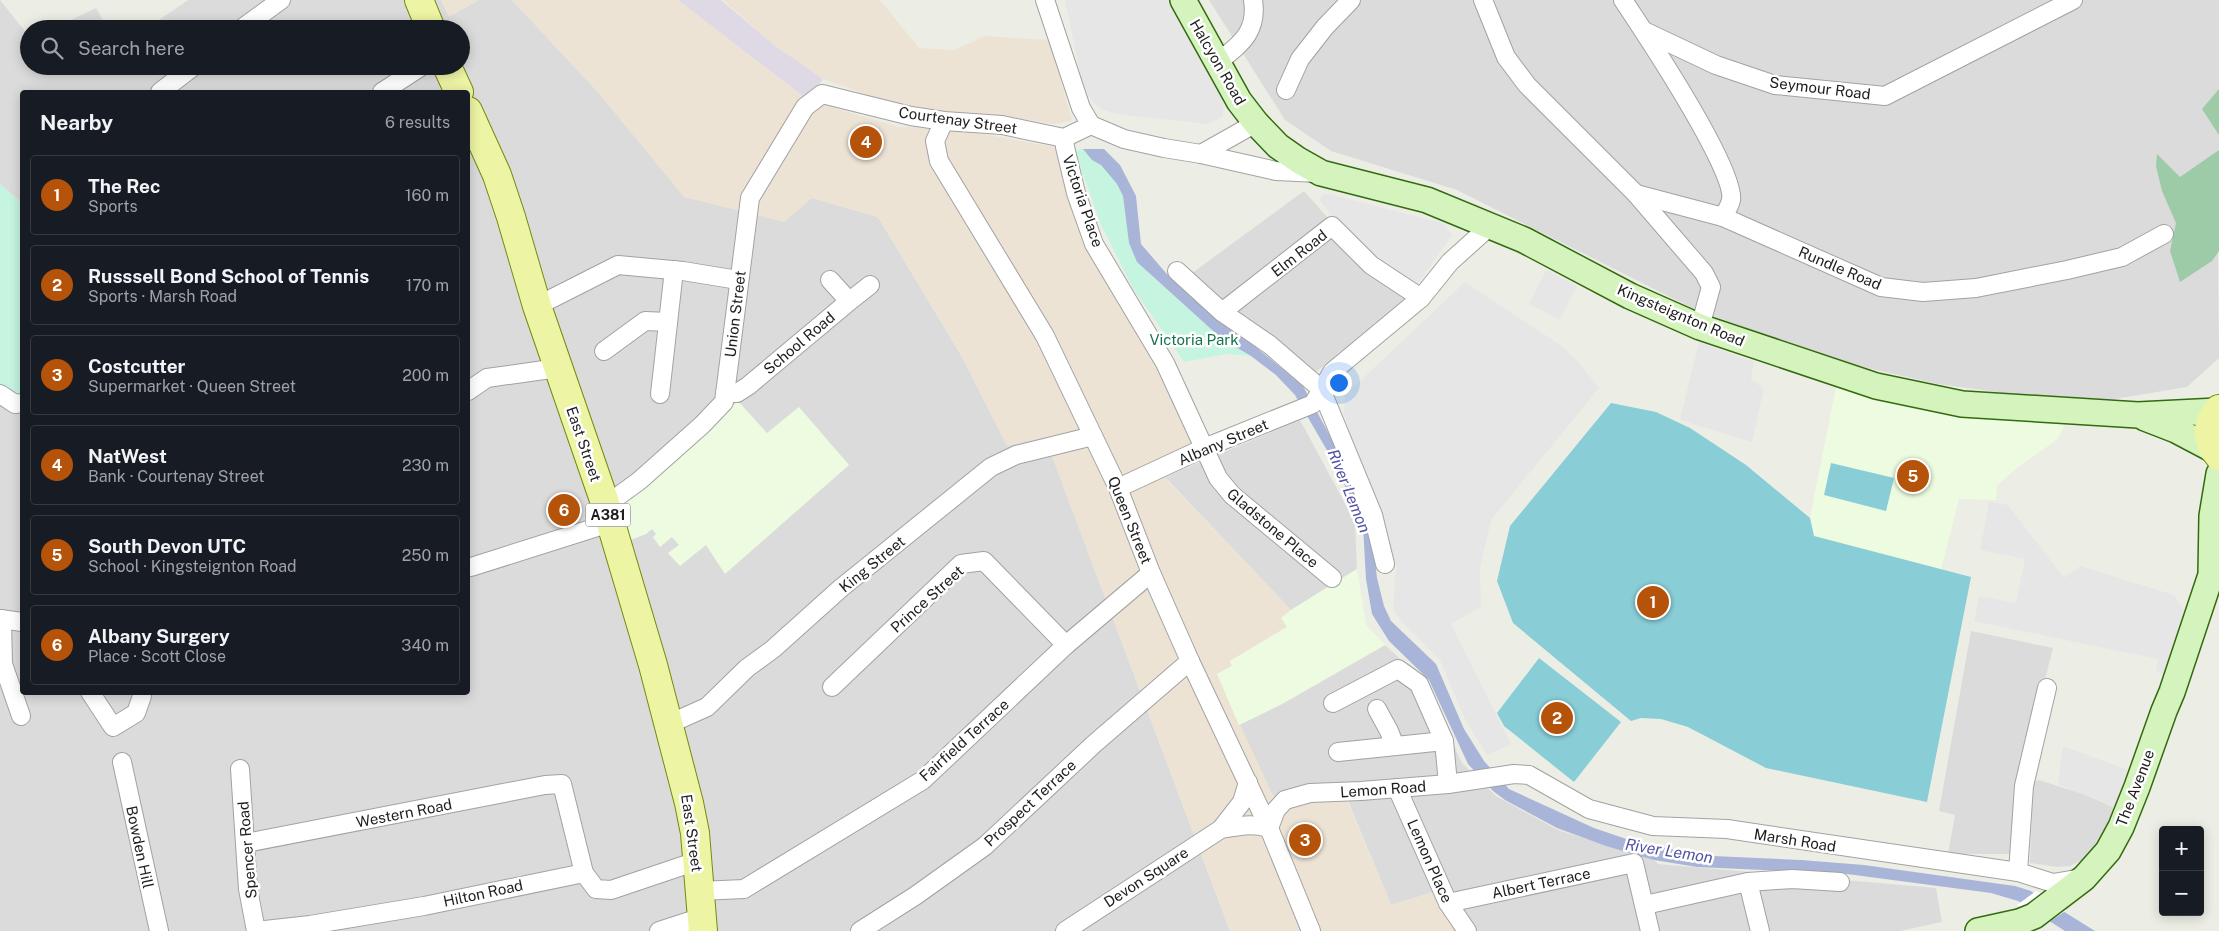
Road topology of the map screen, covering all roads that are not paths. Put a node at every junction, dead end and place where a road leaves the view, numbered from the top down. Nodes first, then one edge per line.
1 (281, 0) edge
2 (419, 0) edge
3 (1045, 0) edge
4 (1183, 0) edge
5 (1254, 0) edge
6 (1351, 0) edge
7 (1483, 0) edge
8 (1623, 0) edge
9 (2068, 1) edge
10 (253, 20) edge
11 (427, 20) edge
12 (1644, 30) junction
13 (1217, 63) junction
14 (182, 75) edge
15 (408, 75) edge
16 (451, 75) edge
17 (163, 90) edge
18 (385, 90) edge
19 (458, 90) edge
20 (1286, 90) dead end
21 (822, 94) joint
22 (470, 115) edge
23 (944, 121) junction
24 (1256, 123) junction
25 (1091, 125) junction
26 (1064, 138) junction
27 (1201, 154) junction
28 (1321, 173) junction
29 (1636, 194) junction
30 (1724, 217) junction
31 (1490, 226) junction
32 (2164, 234) dead end
33 (674, 270) junction
34 (1177, 271) dead end
35 (738, 280) junction
36 (830, 280) dead end
37 (870, 285) dead end
38 (1421, 298) junction
39 (849, 301) junction
40 (537, 306) junction
41 (1222, 312) junction
42 (668, 322) junction
43 (1700, 327) junction
44 (604, 351) dead end
45 (558, 368) junction
46 (470, 390) edge
47 (0, 394) edge
48 (660, 394) dead end
49 (725, 394) junction
50 (1317, 396) junction
51 (20, 403) edge
52 (2218, 410) edge
53 (2138, 415) junction
54 (1093, 436) junction
55 (1204, 448) junction
56 (2217, 460) edge
57 (1118, 488) junction
58 (607, 512) junction
59 (1385, 564) dead end
60 (471, 567) dead end
61 (2215, 570) edge
62 (1151, 573) junction
63 (1332, 578) dead end
64 (1, 619) edge
65 (20, 622) edge
66 (1066, 645) junction
67 (1190, 661) junction
68 (832, 687) dead end
69 (2047, 688) dead end
70 (92, 695) edge
71 (142, 695) edge
72 (1333, 703) dead end
73 (1378, 709) dead end
74 (21, 716) dead end
75 (669, 724) junction
76 (1444, 742) junction
77 (1395, 746) junction
78 (1338, 752) dead end
79 (122, 762) dead end
80 (240, 769) dead end
81 (1509, 774) joint
82 (1248, 782) junction
83 (1448, 784) junction
84 (1398, 788) junction
85 (1269, 828) junction
86 (1221, 829) junction
87 (246, 843) junction
88 (697, 861) junction
89 (2018, 872) junction
90 (584, 873) junction
91 (2084, 878) junction
92 (1748, 882) junction
93 (1840, 882) dead end
94 (1448, 903) junction
95 (1645, 906) junction
96 (702, 913) edge
97 (2032, 917) edge
98 (310, 928) edge
99 (1069, 930) edge
100 (159, 931) edge
101 (256, 931) edge
102 (659, 931) edge
103 (860, 931) edge
104 (1311, 931) edge
105 (1467, 931) edge
106 (1650, 931) edge
107 (1760, 931) edge
108 (1978, 931) edge

1 - 10 street
2 - 11 main road
3 - 25 street
4 - 13 main road, Halcyon Road
5 - 13 street
6 - 20 street
7 - 29 street
8 - 12 street, Seymour Road
9 - 12 street, Seymour Road
12 - 30 street, Seymour Road
13 - 24 main road, Halcyon Road
14 - 17 street
15 - 18 street
16 - 19 main road
21 - 23 street, Courtenay Street
21 - 35 street, Union Street
22 - 40 main road, East Street / A381
23 - 26 street, Courtenay Street
23 - 54 street, Queen Street
24 - 27 street
24 - 28 main road, Kingsteignton Road
25 - 26 street
25 - 27 street
26 - 55 street, Victoria Place
27 - 28 street
28 - 31 main road, Kingsteignton Road
29 - 30 street, Rundle Road
29 - 43 street
30 - 32 street, Rundle Road
31 - 38 street
31 - 43 main road, Kingsteignton Road
33 - 35 street
33 - 40 street
33 - 42 street
34 - 41 street
35 - 49 street, Union Street
36 - 39 street
37 - 39 street, School Road
38 - 41 street, Elm Road
38 - 50 street
39 - 49 street, School Road
40 - 45 main road, East Street / A381
41 - 50 street
42 - 44 street
42 - 48 street
43 - 53 main road, Kingsteignton Road
45 - 46 street
45 - 58 main road, East Street / A381
47 - 51 street
49 - 58 street, Union Street
50 - 55 street, Albany Street
50 - 59 street
52 - 53 main road, Kingsteignton Road
52 - 56 main road
53 - 56 main road, Kingsteignton Road
54 - 57 street, Queen Street
54 - 75 street, King Street
55 - 57 street, Albany Street
55 - 63 street, Gladstone Place
56 - 61 main road, The Avenue
57 - 62 street, Queen Street
58 - 60 street, Union Street
58 - 75 main road, East Street / A381
61 - 91 main road, The Avenue
62 - 66 street, Fairfield Terrace
62 - 67 street, Queen Street
64 - 65 street
64 - 74 street
66 - 68 street, Prince Street
66 - 96 street, Fairfield Terrace
67 - 82 street, Queen Street
67 - 103 street, Prospect Terrace
69 - 89 street
70 - 71 street
72 - 76 street
73 - 77 street
75 - 88 main road, East Street / A381
76 - 77 street
76 - 83 street
77 - 78 street
79 - 100 street, Bowden Hill
80 - 87 street, Spencer Road
81 - 83 street, Lemon Road
81 - 89 street, Marsh Road
82 - 85 street, Queen Street
82 - 86 street, Devon Square
83 - 84 street, Lemon Road
84 - 85 street, Lemon Road
84 - 94 street, Lemon Place
85 - 86 street, Devon Square
85 - 104 street, Queen Street
86 - 99 street, Devon Square
87 - 90 street, Western Road
87 - 101 street, Spencer Road
88 - 90 street
88 - 96 main road, East Street / A381
89 - 91 street, Marsh Road
90 - 98 street, Hilton Road
91 - 97 main road, The Avenue
92 - 93 street
92 - 95 street
92 - 107 street
94 - 95 street, Albert Terrace
94 - 105 street, Lemon Place
95 - 106 street
96 - 102 street, Fairfield Terrace
97 - 108 main road, The Avenue
98 - 101 street, Hilton Road

